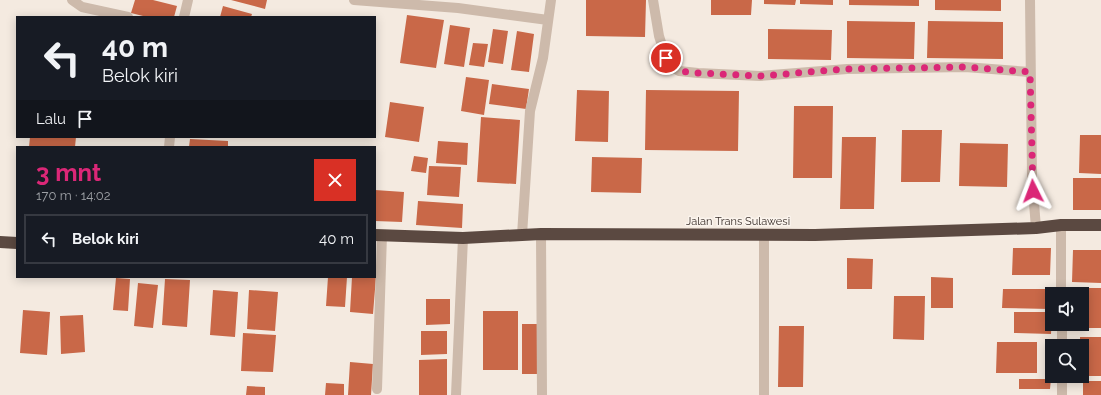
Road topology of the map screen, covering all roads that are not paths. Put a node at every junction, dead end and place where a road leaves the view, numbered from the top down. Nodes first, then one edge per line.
1 (71, 0) edge
2 (188, 0) edge
3 (354, 0) edge
4 (551, 0) edge
5 (652, 0) edge
6 (1030, 0) edge
7 (123, 16) edge
8 (184, 16) edge
9 (548, 20) junction
10 (1030, 72) junction
11 (1061, 225) junction
12 (1101, 225) edge
13 (1036, 228) junction
14 (541, 234) junction
15 (764, 234) junction
16 (379, 235) edge
17 (522, 235) junction
18 (463, 238) junction
19 (0, 242) edge
20 (16, 243) edge
21 (1061, 287) edge
22 (1062, 383) edge
23 (377, 389) dead end
24 (456, 395) edge
25 (542, 395) edge
26 (764, 395) edge
27 (1062, 395) edge

1 - 7 street
2 - 8 street
3 - 9 street
4 - 9 street
5 - 10 street
6 - 10 street
9 - 17 street
10 - 13 street
11 - 12 highway, Jalan Trans Sulawesi
11 - 13 highway, Jalan Trans Sulawesi
11 - 21 street
13 - 15 highway, Jalan Trans Sulawesi
14 - 15 highway, Jalan Trans Sulawesi
14 - 17 highway, Jalan Trans Sulawesi
14 - 25 street
15 - 26 street
16 - 18 highway, Jalan Trans Sulawesi
16 - 23 street
17 - 18 highway, Jalan Trans Sulawesi
18 - 24 street
19 - 20 highway
22 - 27 street

